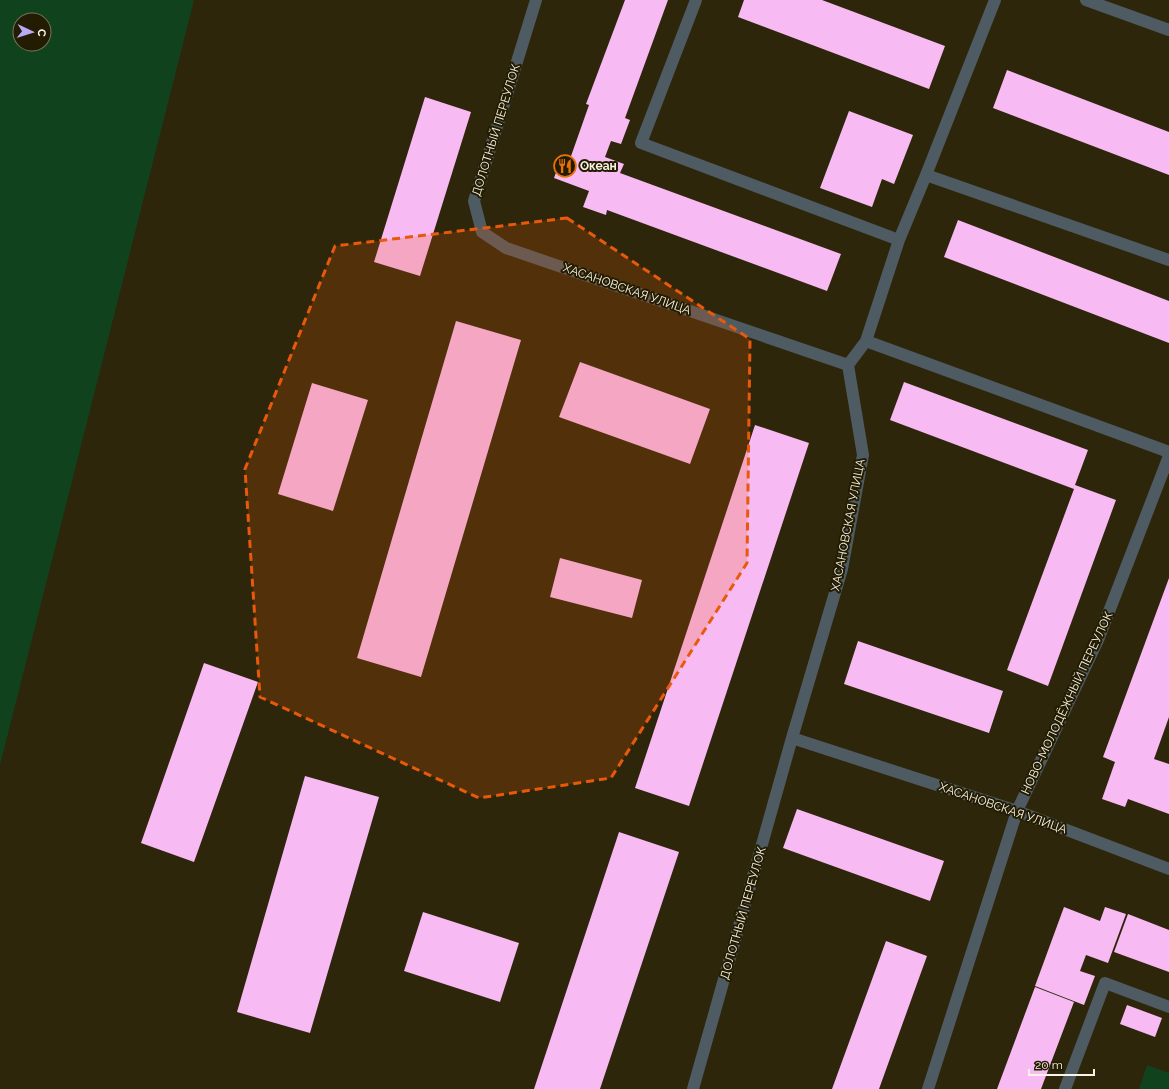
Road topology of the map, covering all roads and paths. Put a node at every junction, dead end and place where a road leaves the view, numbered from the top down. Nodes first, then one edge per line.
1 (536, 0) edge
2 (696, 0) edge
3 (995, 0) edge
4 (1086, 0) edge
5 (1169, 30) edge
6 (926, 175) junction
7 (899, 240) junction
8 (506, 248) joint
9 (1169, 260) edge
10 (866, 341) junction
11 (848, 365) junction
12 (1169, 452) edge
13 (1169, 456) edge
14 (792, 738) junction
15 (1017, 811) junction
16 (1169, 869) edge
17 (1169, 1007) edge
18 (693, 1089) edge
19 (928, 1089) edge
20 (1065, 1089) edge

1 - 8 street, ДОЛОТНЫЙ ПЕРЕУЛОК
2 - 7 street
3 - 6 street
4 - 5 street
6 - 7 street
6 - 9 street
7 - 10 street
8 - 11 street, ХАСАНОВСКАЯ УЛИЦА
10 - 11 street
10 - 12 street
11 - 14 street, ХАСАНОВСКАЯ УЛИЦА
13 - 15 street, НОВО-МОЛОДЁЖНЫЙ ПЕРЕУЛОК
14 - 15 street, ХАСАНОВСКАЯ УЛИЦА
14 - 18 street, ДОЛОТНЫЙ ПЕРЕУЛОК
15 - 16 street, ХАСАНОВСКАЯ УЛИЦА
15 - 19 street, НОВО-МОЛОДЁЖНЫЙ ПЕРЕУЛОК
17 - 20 street

